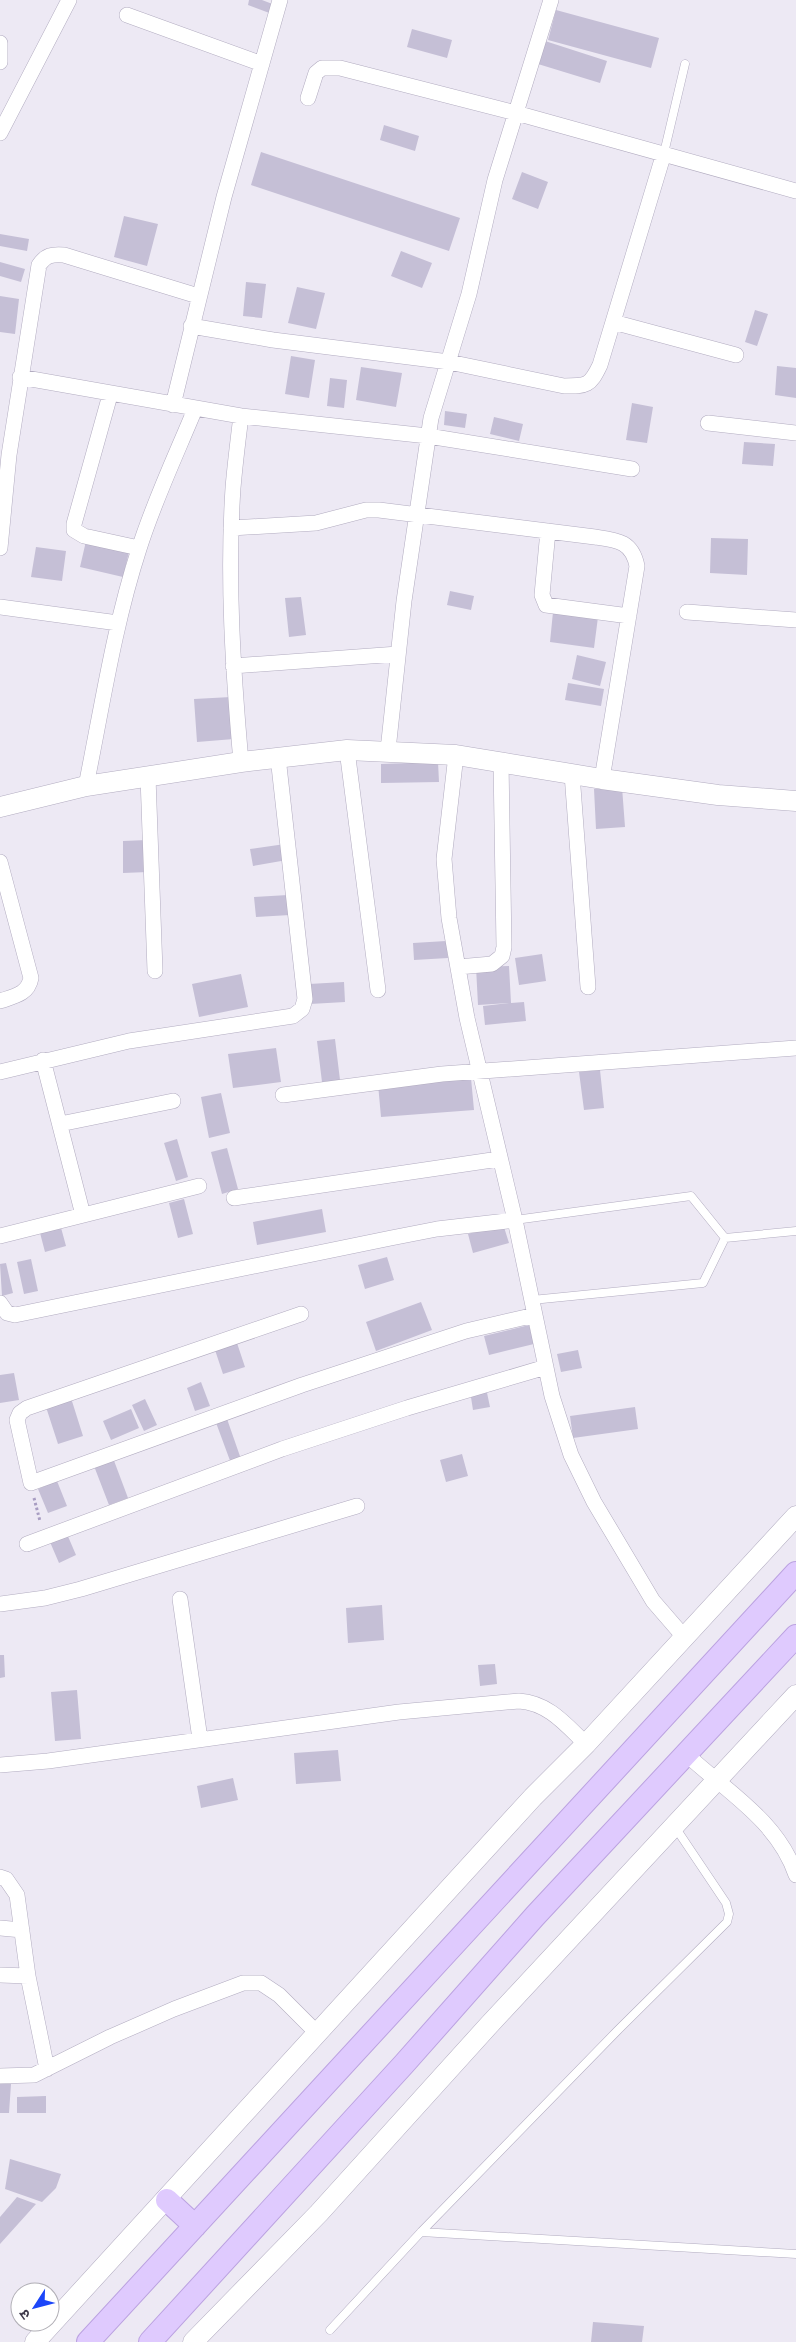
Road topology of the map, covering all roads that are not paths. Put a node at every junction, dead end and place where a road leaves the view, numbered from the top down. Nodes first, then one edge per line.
1 (69, 0) edge
2 (280, 0) edge
3 (551, 0) edge
4 (127, 15) dead end
5 (0, 42) edge
6 (0, 62) edge
7 (262, 64) junction
8 (684, 64) dead end
9 (308, 98) dead end
10 (516, 112) junction
11 (0, 133) edge
12 (664, 153) junction
13 (796, 191) edge
14 (198, 296) junction
15 (613, 322) junction
16 (191, 326) junction
17 (736, 355) dead end
18 (449, 362) junction
19 (20, 377) junction
20 (110, 395) junction
21 (173, 405) junction
22 (195, 409) junction
23 (241, 416) junction
24 (708, 423) dead end
25 (796, 433) edge
26 (428, 436) junction
27 (632, 469) dead end
28 (417, 514) junction
29 (231, 528) junction
30 (548, 531) junction
31 (0, 548) edge
32 (139, 548) junction
33 (0, 607) edge
34 (687, 612) dead end
35 (628, 616) junction
36 (796, 620) edge
37 (118, 622) junction
38 (398, 654) junction
39 (233, 666) junction
40 (347, 750) junction
41 (388, 750) junction
42 (456, 755) junction
43 (278, 757) junction
44 (241, 762) junction
45 (501, 762) junction
46 (572, 774) junction
47 (148, 777) junction
48 (602, 779) junction
49 (86, 786) junction
50 (796, 801) edge
51 (0, 807) edge
52 (0, 862) edge
53 (458, 967) junction
54 (155, 970) dead end
55 (588, 987) dead end
56 (378, 990) dead end
57 (0, 1001) edge
58 (796, 1048) edge
59 (44, 1060) junction
60 (0, 1072) edge
61 (480, 1073) junction
62 (282, 1095) dead end
63 (173, 1101) dead end
64 (60, 1124) junction
65 (499, 1159) junction
66 (199, 1186) dead end
67 (234, 1198) dead end
68 (83, 1215) junction
69 (515, 1220) junction
70 (796, 1231) edge
71 (0, 1236) edge
72 (725, 1238) junction
73 (532, 1300) junction
74 (0, 1303) edge
75 (301, 1314) dead end
76 (535, 1315) junction
77 (546, 1367) junction
78 (357, 1506) dead end
79 (796, 1516) edge
80 (27, 1544) dead end
81 (796, 1573) edge
82 (180, 1599) dead end
83 (0, 1604) edge
84 (796, 1636) edge
85 (685, 1638) junction
86 (796, 1695) edge
87 (200, 1739) junction
88 (586, 1744) junction
89 (686, 1754) junction
90 (0, 1765) edge
91 (715, 1781) junction
92 (674, 1825) junction
93 (793, 1858) edge
94 (796, 1875) edge
95 (0, 1877) edge
96 (0, 1928) edge
97 (22, 1930) junction
98 (0, 1975) edge
99 (28, 1976) junction
100 (318, 2034) junction
101 (47, 2069) junction
102 (0, 2076) edge
103 (167, 2200) junction
104 (195, 2226) junction
105 (421, 2232) junction
106 (796, 2254) edge
107 (330, 2330) dead end
108 (155, 2340) edge
109 (35, 2342) edge
110 (88, 2342) edge
111 (193, 2342) edge

1 - 11 street
2 - 7 street
3 - 10 street
4 - 7 street
5 - 6 street
7 - 14 street
8 - 12 lane
9 - 10 street
10 - 12 street
10 - 18 street
12 - 13 street
12 - 15 street
14 - 16 street
14 - 19 street
15 - 17 street
15 - 18 street
16 - 18 street
16 - 21 street
18 - 26 street
19 - 20 street
19 - 31 street
20 - 21 street
20 - 32 street
21 - 22 street
22 - 23 street
22 - 32 street
23 - 26 street
23 - 29 street
24 - 25 street
26 - 27 street
26 - 28 street
28 - 29 street
28 - 30 street
28 - 38 street
29 - 39 street
30 - 35 street
30 - 35 street
32 - 37 street
33 - 37 street
34 - 36 street
35 - 48 street
37 - 49 street
38 - 39 street
38 - 41 street
39 - 44 street
40 - 41 street
40 - 43 street
40 - 56 street
41 - 42 street
42 - 45 street
42 - 53 street
43 - 44 street
43 - 59 street
44 - 47 street
45 - 46 street
45 - 53 street
46 - 48 street
46 - 55 street
47 - 49 street
47 - 54 street
48 - 50 street
49 - 51 street
52 - 57 street
53 - 61 street
58 - 61 street
59 - 60 street
59 - 64 street
61 - 62 street
61 - 65 street
63 - 64 street
64 - 68 street
65 - 67 street
65 - 69 street
66 - 68 street
68 - 71 street
69 - 72 lane
69 - 73 street
69 - 74 street
70 - 72 lane
72 - 73 lane
73 - 76 street
75 - 76 street
76 - 77 street
77 - 80 street
77 - 85 street
78 - 83 street
79 - 85 street
81 - 104 main road
82 - 87 street
84 - 89 main road
85 - 88 street
86 - 91 street
87 - 88 street
87 - 90 street
88 - 100 street
89 - 91 street
89 - 108 main road
91 - 92 street
91 - 93 street
92 - 105 lane
92 - 111 street
93 - 94 street
95 - 97 street
96 - 97 street
97 - 99 street
98 - 99 street
99 - 101 street
100 - 101 street
100 - 103 street
101 - 102 street
103 - 104 main road
103 - 109 street
104 - 110 main road
105 - 106 lane
105 - 107 lane

